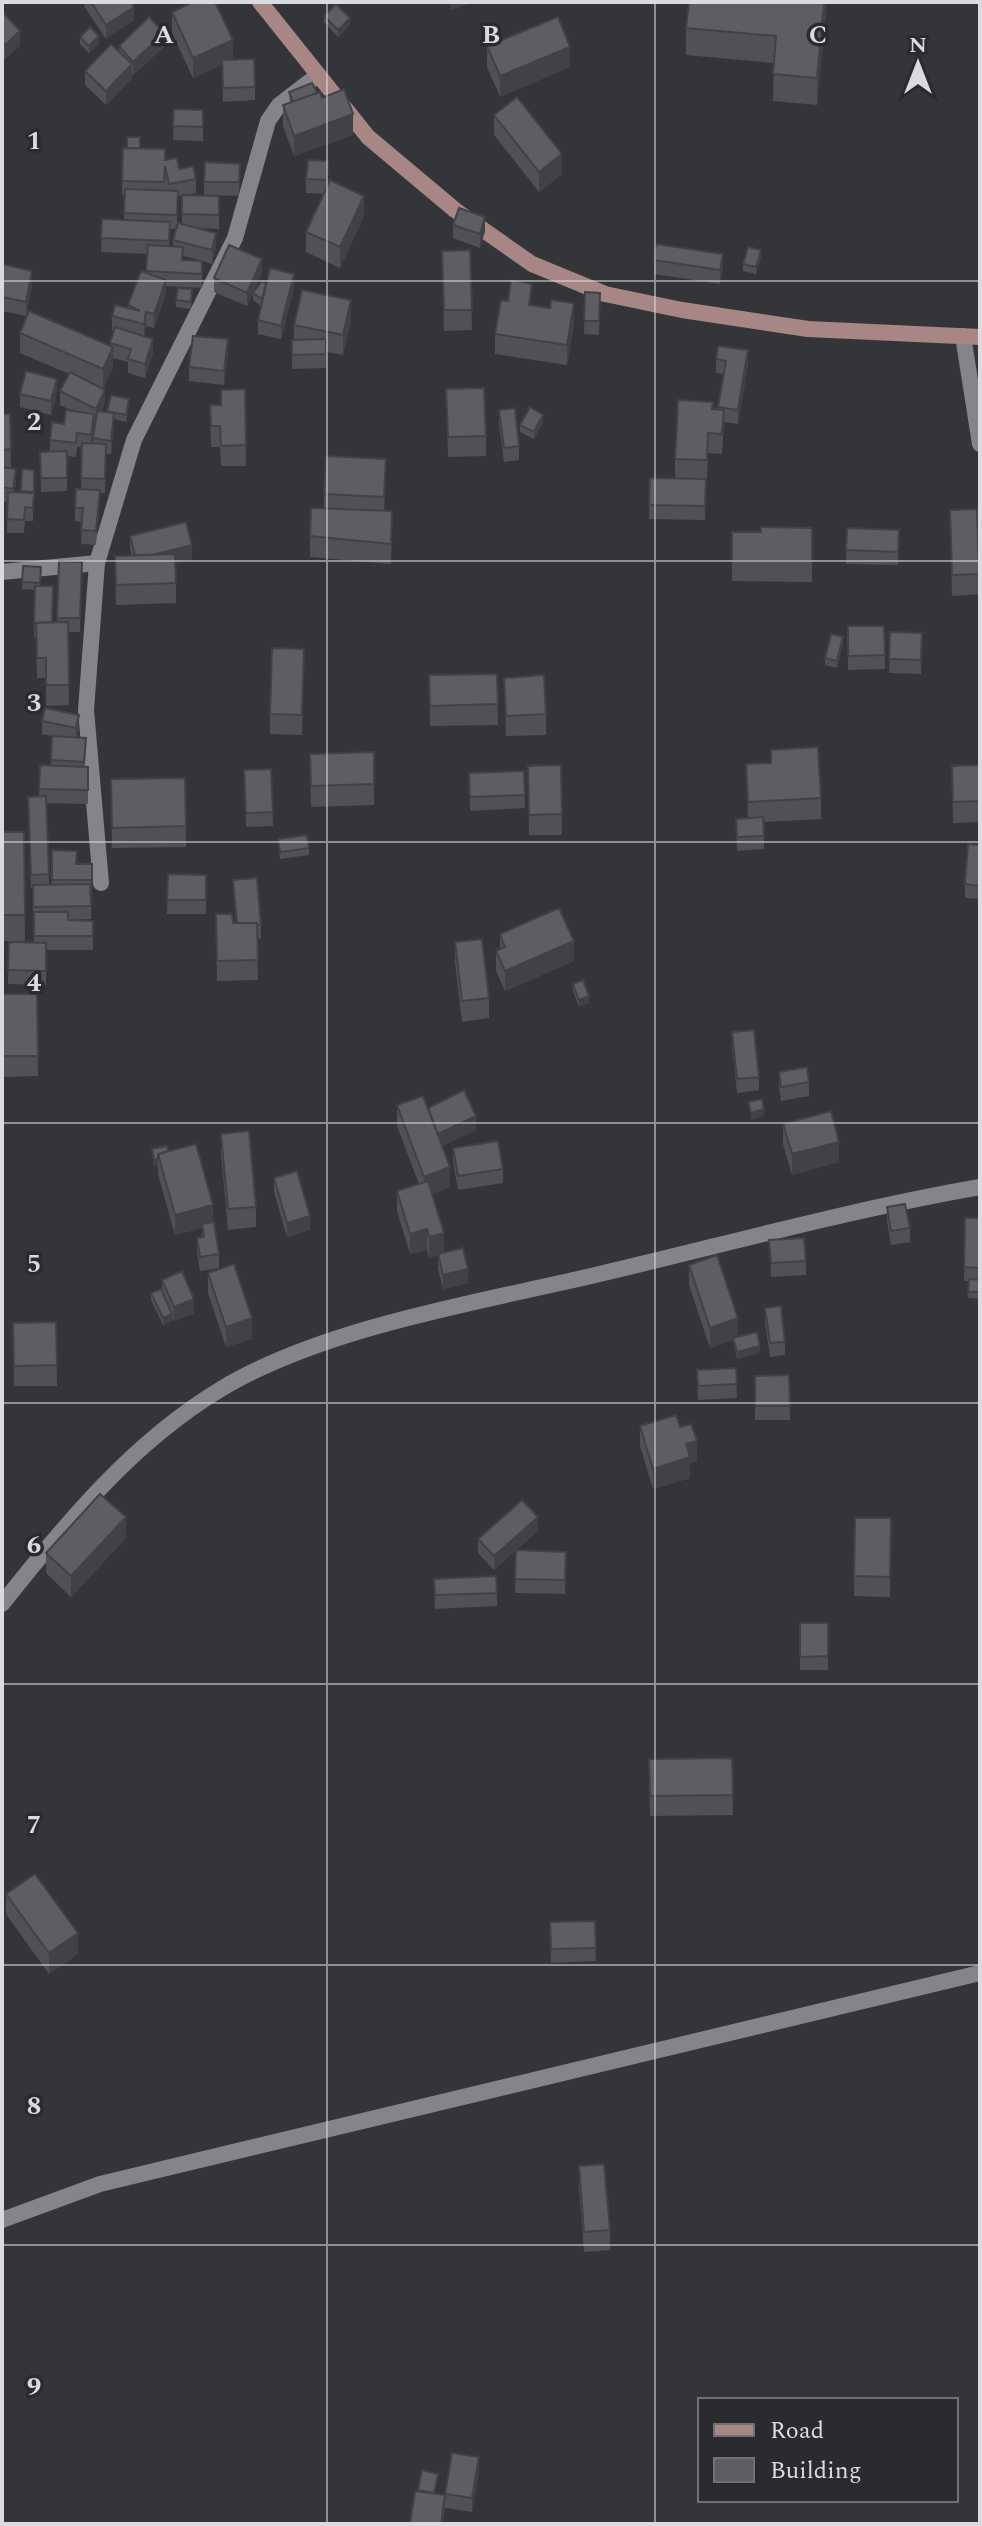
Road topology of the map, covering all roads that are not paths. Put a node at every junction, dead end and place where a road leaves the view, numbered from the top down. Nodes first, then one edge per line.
1 (260, 2) edge
2 (318, 75) junction
3 (971, 336) edge
4 (980, 444) edge
5 (97, 563) junction
6 (2, 572) edge
7 (101, 883) dead end
8 (980, 1187) edge
9 (2, 1604) edge
10 (980, 1973) edge
11 (2, 2220) edge

1 - 2 street
2 - 3 street
2 - 5 street
3 - 4 street
5 - 6 street
5 - 7 street
8 - 9 street
10 - 11 street

